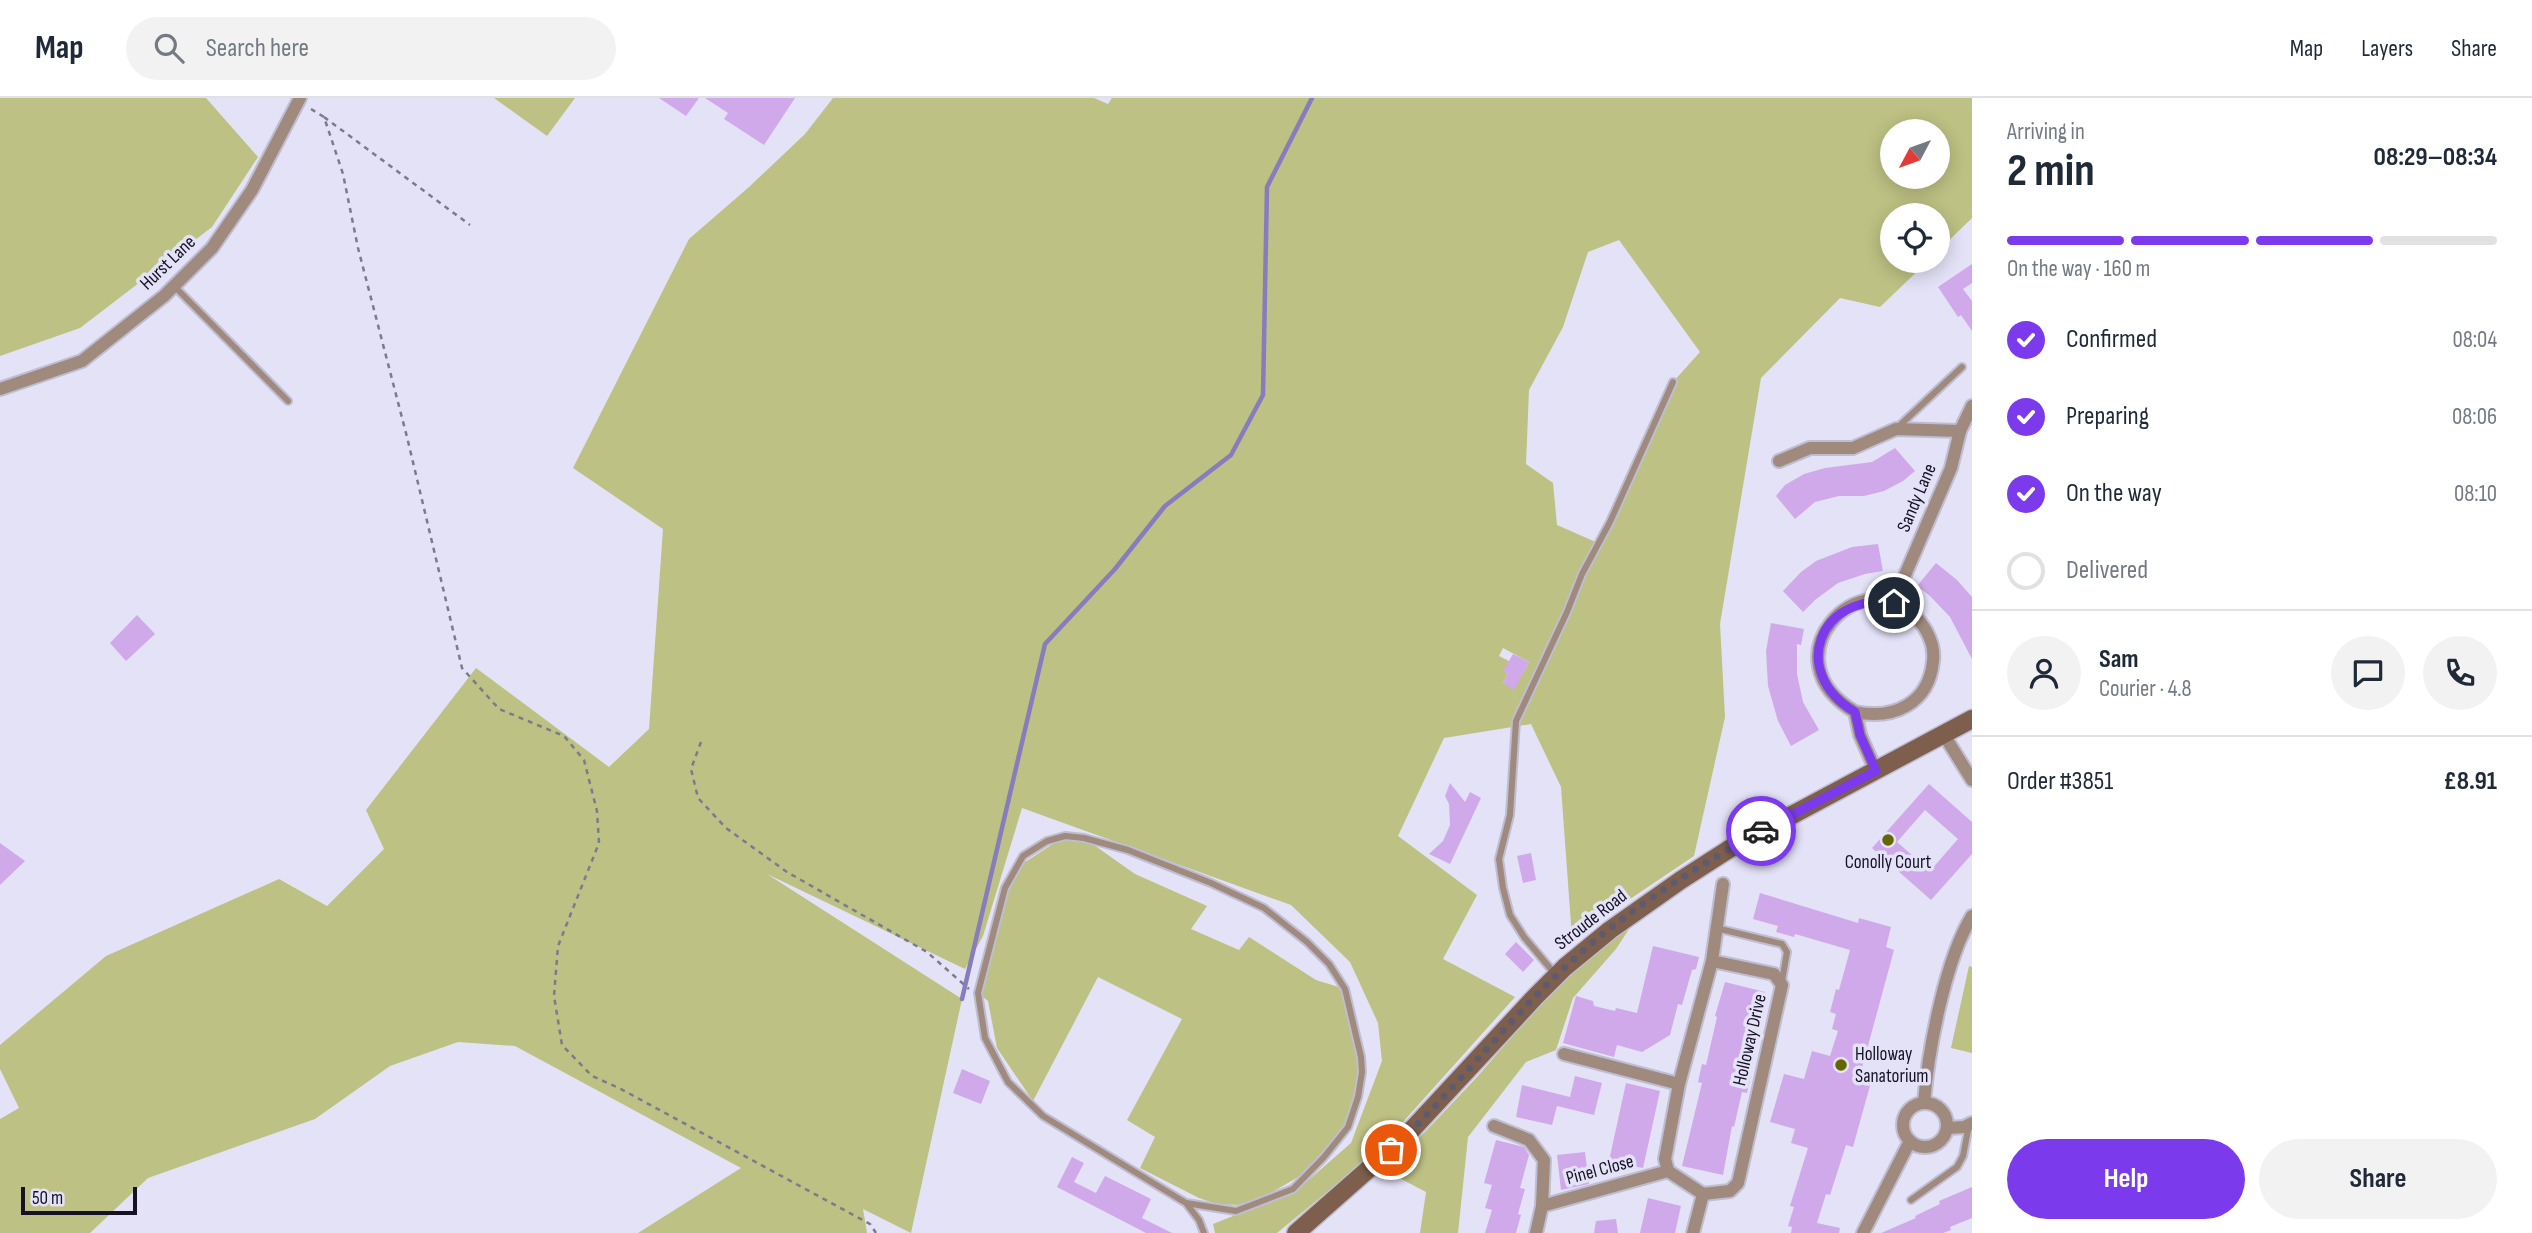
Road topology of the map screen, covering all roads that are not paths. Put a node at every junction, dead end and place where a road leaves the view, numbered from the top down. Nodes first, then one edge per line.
1 (300, 100) edge
2 (174, 286) junction
3 (1962, 367) dead end
4 (1673, 382) dead end
5 (0, 389) edge
6 (288, 401) dead end
7 (1971, 410) edge
8 (1896, 429) junction
9 (1960, 431) junction
10 (1779, 461) dead end
11 (1894, 603) junction
12 (1855, 712) junction
13 (1972, 719) edge
14 (1944, 735) junction
15 (1876, 771) junction
16 (1972, 780) edge
17 (1723, 884) dead end
18 (1972, 916) edge
19 (1716, 929) junction
20 (1712, 961) junction
21 (1556, 975) junction
22 (1782, 985) junction
23 (1564, 1054) dead end
24 (1679, 1084) junction
25 (1924, 1103) junction
26 (1971, 1124) edge
27 (1494, 1126) dead end
28 (1948, 1128) junction
29 (1910, 1141) junction
30 (1668, 1171) junction
31 (1703, 1194) junction
32 (1912, 1200) dead end
33 (1186, 1203) junction
34 (1542, 1206) junction
35 (1204, 1233) edge
36 (1296, 1233) edge
37 (1536, 1233) edge
38 (1693, 1233) edge
39 (1863, 1233) edge

1 - 2 street, Hurst Lane
2 - 5 street, Hurst Lane
2 - 6 lane
3 - 8 lane
4 - 21 lane
7 - 9 street, Sandy Lane
8 - 9 street
8 - 10 street
9 - 11 street, Sandy Lane
11 - 12 street
11 - 12 street
12 - 15 street
13 - 14 street, Stroude Road
14 - 15 street, Stroude Road
14 - 16 street
15 - 21 street, Stroude Road
17 - 19 street
18 - 25 street
19 - 20 street
19 - 22 lane
20 - 22 street, Holloway Drive
20 - 24 street
21 - 36 street, Stroude Road
22 - 31 street, Holloway Drive
23 - 24 street
24 - 30 street
25 - 28 street
25 - 29 street
26 - 28 street
26 - 32 lane
27 - 34 street, Pinel Close
28 - 29 street
29 - 39 street
30 - 31 street
30 - 34 street, Pinel Close
31 - 38 street
33 - 33 lane
33 - 35 lane
34 - 37 street, Pinel Close

